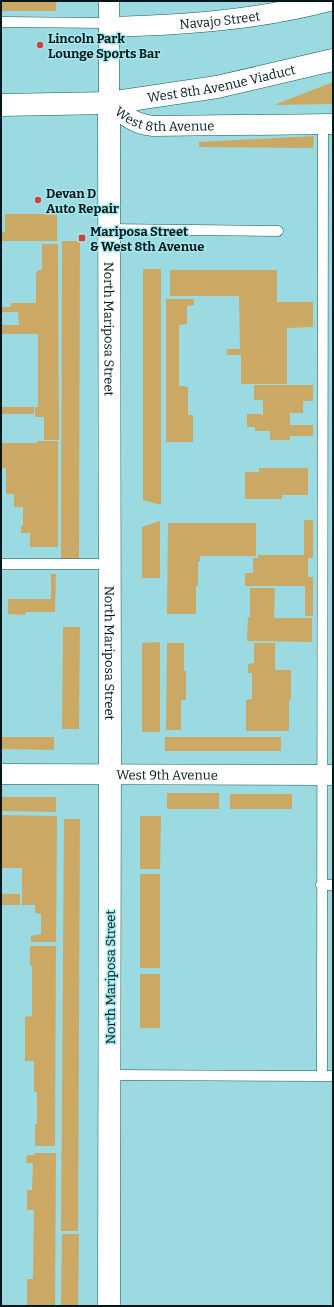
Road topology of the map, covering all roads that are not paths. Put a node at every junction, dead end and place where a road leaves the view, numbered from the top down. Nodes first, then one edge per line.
1 (110, 1) edge
2 (324, 2) edge
3 (1, 22) edge
4 (109, 25) junction
5 (333, 60) edge
6 (109, 104) junction
7 (1, 105) edge
8 (328, 124) edge
9 (109, 229) junction
10 (278, 232) dead end
11 (1, 564) edge
12 (110, 564) junction
13 (1, 774) edge
14 (110, 774) junction
15 (327, 775) edge
16 (321, 885) junction
17 (333, 886) edge
18 (109, 1075) junction
19 (322, 1076) junction
20 (333, 1076) edge
21 (109, 1306) edge

1 - 4 street, North Mariposa Street
2 - 4 street, Navajo Street
3 - 4 lane
4 - 6 street, North Mariposa Street
5 - 6 street, West 8th Avenue Viaduct
6 - 7 street, West 8th Avenue
6 - 8 street, West 8th Avenue
6 - 9 street, North Mariposa Street
8 - 15 lane
9 - 10 lane
9 - 12 street, North Mariposa Street
11 - 12 lane
12 - 14 street, North Mariposa Street
13 - 14 street, West 9th Avenue
14 - 15 street, West 9th Avenue
14 - 18 street, North Mariposa Street
15 - 16 lane
16 - 17 lane
16 - 19 lane
18 - 19 lane
18 - 21 street, North Mariposa Street
19 - 20 lane

